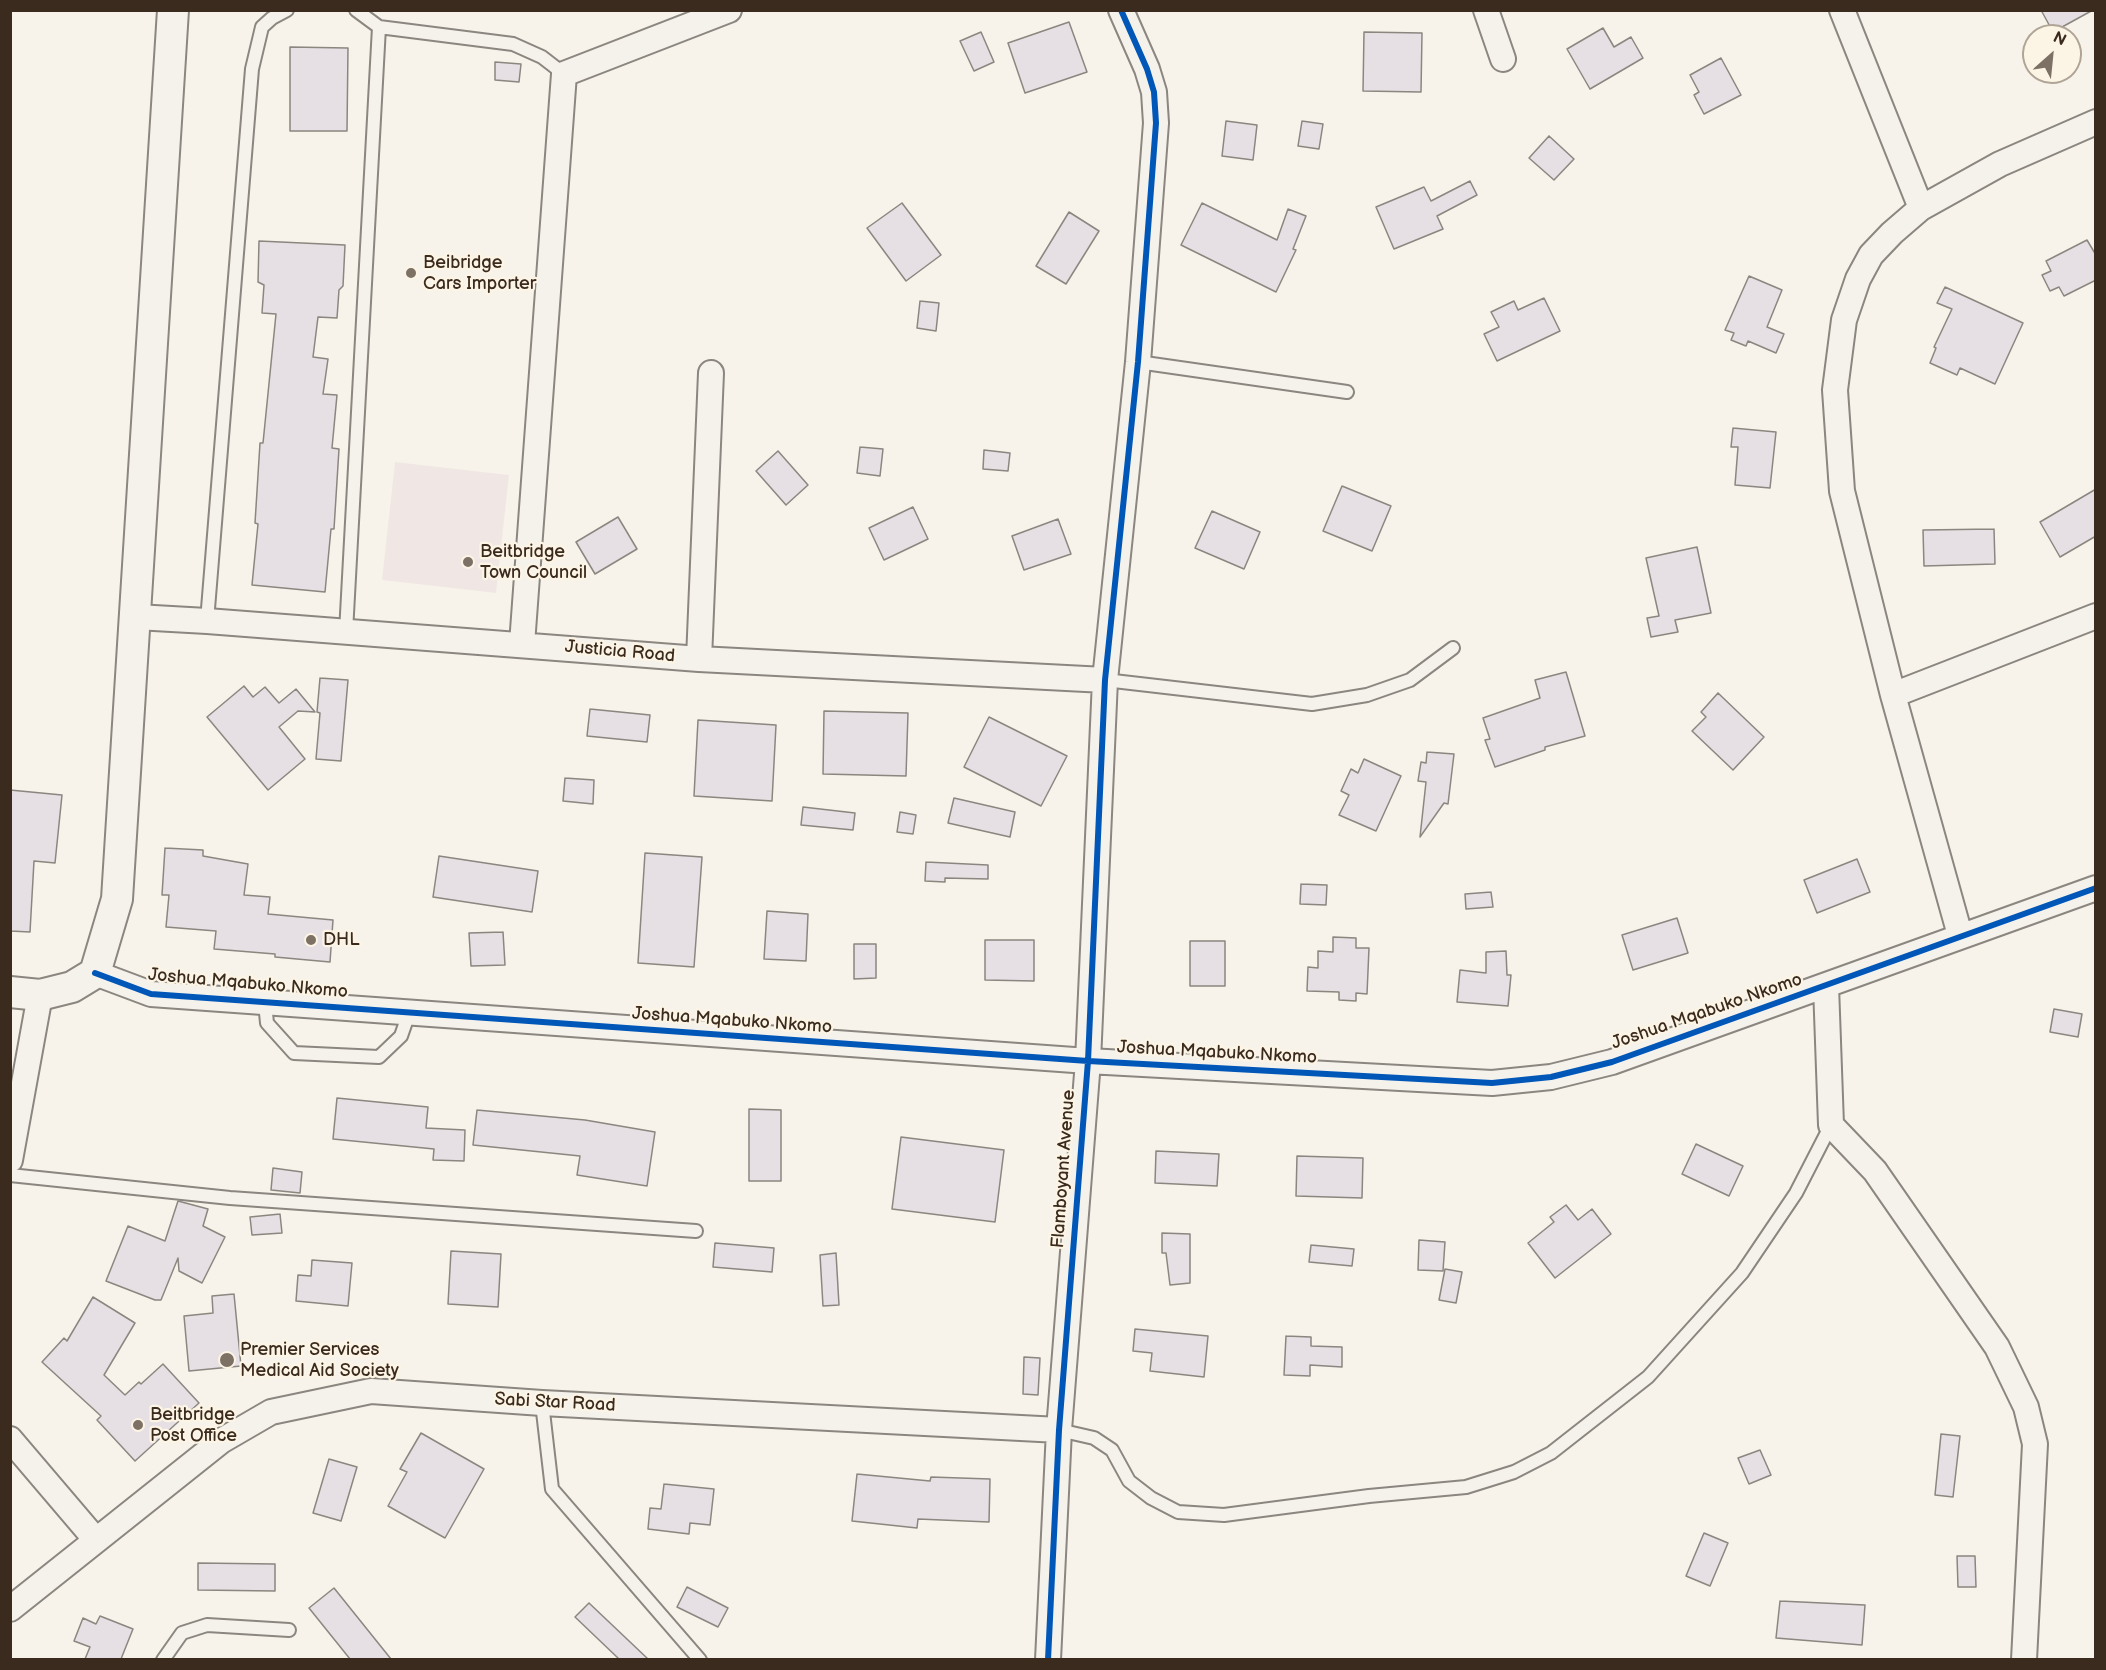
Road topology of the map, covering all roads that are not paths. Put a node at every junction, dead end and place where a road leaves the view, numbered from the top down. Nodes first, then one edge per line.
1 (173, 10) edge
2 (287, 10) edge
3 (356, 10) edge
4 (729, 10) edge
5 (1121, 10) edge
6 (1486, 10) edge
7 (1842, 10) edge
8 (378, 27) junction
9 (1503, 59) dead end
10 (564, 74) junction
11 (2096, 122) edge
12 (1921, 208) junction
13 (1138, 362) junction
14 (711, 373) dead end
15 (1347, 392) dead end
16 (2096, 616) edge
17 (136, 617) junction
18 (207, 621) junction
19 (346, 632) junction
20 (522, 644) junction
21 (1454, 648) dead end
22 (699, 659) junction
23 (1105, 680) junction
24 (1893, 695) junction
25 (2096, 888) edge
26 (1960, 935) junction
27 (95, 973) junction
28 (1827, 986) junction
29 (10, 992) edge
30 (40, 995) junction
31 (266, 1003) junction
32 (409, 1013) junction
33 (1088, 1061) junction
34 (1831, 1125) junction
35 (10, 1160) edge
36 (10, 1175) edge
37 (696, 1232) dead end
38 (542, 1403) junction
39 (1059, 1430) junction
40 (10, 1439) edge
41 (96, 1540) junction
42 (10, 1609) edge
43 (290, 1629) dead end
44 (163, 1659) edge
45 (700, 1659) edge
46 (1048, 1659) edge
47 (2024, 1659) edge

1 - 17 street
2 - 18 lane
3 - 8 lane
4 - 10 street
5 - 13 street, Flamboyant Avenue
6 - 9 street
7 - 12 street
8 - 10 lane
8 - 19 lane
10 - 20 street
11 - 12 street
12 - 24 street
13 - 15 lane
13 - 23 street, Flamboyant Avenue
14 - 22 street
16 - 24 street
17 - 18 street, Justicia Road
17 - 27 street
18 - 19 street, Justicia Road
19 - 20 street, Justicia Road
20 - 22 street, Justicia Road
21 - 23 lane
22 - 23 street, Justicia Road
23 - 33 street, Flamboyant Avenue
24 - 26 street
25 - 26 street, Joshua Mqabuko Nkomo
26 - 28 street, Joshua Mqabuko Nkomo
27 - 30 street
27 - 31 street, Joshua Mqabuko Nkomo
28 - 33 street, Joshua Mqabuko Nkomo
28 - 34 street
29 - 30 street
30 - 35 street
31 - 32 street, Joshua Mqabuko Nkomo
31 - 32 lane
32 - 33 street, Joshua Mqabuko Nkomo
33 - 39 street, Flamboyant Avenue
34 - 39 lane
34 - 47 street
36 - 37 lane
38 - 39 street, Sabi Star Road
38 - 41 street, Sabi Star Road
38 - 45 lane
39 - 46 street, Flamboyant Avenue
40 - 41 street
41 - 42 street, Sabi Star Road
43 - 44 lane

